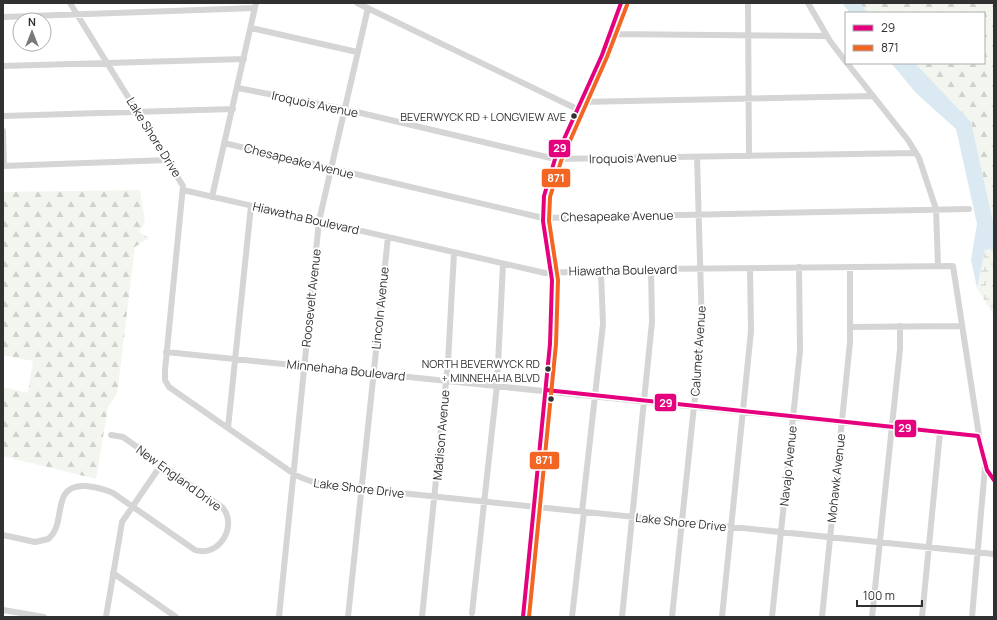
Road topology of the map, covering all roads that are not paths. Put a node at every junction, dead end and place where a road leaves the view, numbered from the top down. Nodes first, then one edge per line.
1 (70, 3) edge
2 (357, 3) edge
3 (621, 3) edge
4 (748, 3) edge
5 (808, 3) edge
6 (256, 6) edge
7 (368, 8) junction
8 (77, 14) junction
9 (3, 17) edge
10 (251, 28) junction
11 (609, 34) junction
12 (748, 35) junction
13 (827, 36) junction
14 (357, 52) junction
15 (244, 59) junction
16 (845, 61) edge
17 (108, 63) junction
18 (848, 64) edge
19 (3, 66) edge
20 (238, 88) junction
21 (873, 96) junction
22 (750, 99) junction
23 (580, 102) junction
24 (233, 109) junction
25 (344, 109) junction
26 (577, 109) junction
27 (138, 112) junction
28 (3, 116) edge
29 (3, 131) edge
30 (224, 143) junction
31 (916, 153) junction
32 (749, 156) junction
33 (697, 157) junction
34 (555, 159) junction
35 (168, 160) junction
36 (4, 166) edge
37 (331, 169) junction
38 (183, 190) junction
39 (212, 197) junction
40 (251, 206) junction
41 (969, 209) dead end
42 (936, 210) junction
43 (699, 215) junction
44 (543, 218) junction
45 (319, 221) junction
46 (388, 237) junction
47 (454, 253) junction
48 (503, 264) junction
49 (938, 266) junction
50 (800, 267) junction
51 (850, 267) junction
52 (750, 268) junction
53 (651, 269) junction
54 (701, 269) junction
55 (601, 270) junction
56 (551, 272) junction
57 (850, 326) junction
58 (900, 326) junction
59 (962, 326) junction
60 (166, 352) junction
61 (235, 359) junction
62 (304, 366) junction
63 (374, 373) junction
64 (446, 380) junction
65 (497, 386) junction
66 (546, 390) junction
67 (595, 396) junction
68 (645, 401) junction
69 (694, 406) junction
70 (743, 410) junction
71 (793, 416) junction
72 (842, 421) junction
73 (892, 427) junction
74 (228, 428) junction
75 (940, 432) junction
76 (111, 435) dead end
77 (978, 436) junction
78 (161, 465) junction
79 (986, 466) junction
80 (294, 474) junction
81 (994, 480) edge
82 (362, 489) junction
83 (436, 496) junction
84 (485, 502) junction
85 (133, 506) junction
86 (534, 507) junction
87 (583, 512) junction
88 (633, 517) junction
89 (682, 522) junction
90 (731, 527) junction
91 (781, 532) junction
92 (3, 535) edge
93 (830, 537) junction
94 (880, 542) junction
95 (929, 548) junction
96 (979, 553) junction
97 (994, 554) edge
98 (113, 573) junction
99 (3, 610) edge
100 (472, 613) dead end
101 (44, 617) edge
102 (106, 617) edge
103 (176, 617) edge
104 (279, 617) edge
105 (348, 617) edge
106 (422, 617) edge
107 (523, 617) edge
108 (572, 617) edge
109 (622, 617) edge
110 (672, 617) edge
111 (722, 617) edge
112 (772, 617) edge
113 (822, 617) edge
114 (872, 617) edge
115 (922, 617) edge
116 (972, 617) edge

1 - 8 street, Lake Shore Drive
2 - 7 street
3 - 11 street
4 - 12 street
5 - 13 street
6 - 8 street
6 - 10 street
7 - 14 street, Roosevelt Avenue
7 - 26 street
8 - 9 street
8 - 17 street, Lake Shore Drive
10 - 14 street
10 - 15 street
11 - 12 street
11 - 23 street
12 - 13 street
12 - 22 street
13 - 16 street
14 - 25 street, Roosevelt Avenue
15 - 17 street
15 - 20 street
17 - 19 street
17 - 27 street, Lake Shore Drive
18 - 21 street
20 - 24 street
20 - 25 street, Iroquois Avenue
21 - 22 street
21 - 31 street
22 - 23 street
22 - 32 street
23 - 26 street
24 - 27 street
24 - 30 street
25 - 34 street, Iroquois Avenue
25 - 37 street, Roosevelt Avenue
26 - 34 street
27 - 28 street
27 - 35 street, Lake Shore Drive
29 - 36 street
30 - 37 street, Chesapeake Avenue
30 - 39 street
31 - 32 street, Iroquois Avenue
31 - 42 street
32 - 33 street, Iroquois Avenue
33 - 34 street, Iroquois Avenue
33 - 43 street, Calumet Avenue
34 - 44 street
35 - 36 street
35 - 38 street, Lake Shore Drive
37 - 44 street, Chesapeake Avenue
37 - 45 street, Roosevelt Avenue
38 - 39 street, Hiawatha Boulevard
38 - 60 street, Lake Shore Drive
39 - 40 street, Hiawatha Boulevard
40 - 45 street, Hiawatha Boulevard
40 - 61 street
41 - 42 street, Chesapeake Avenue
42 - 43 street, Chesapeake Avenue
42 - 49 street
43 - 44 street, Chesapeake Avenue
43 - 54 street, Calumet Avenue
44 - 56 street
45 - 46 street, Hiawatha Boulevard
45 - 62 street, Roosevelt Avenue
46 - 47 street, Hiawatha Boulevard
46 - 63 street, Lincoln Avenue
47 - 48 street, Hiawatha Boulevard
47 - 64 street, Madison Avenue
48 - 56 street, Hiawatha Boulevard
48 - 65 street
49 - 51 street, Hiawatha Boulevard
49 - 59 street, Hiawatha Boulevard
50 - 51 street, Hiawatha Boulevard
50 - 52 street, Hiawatha Boulevard
50 - 71 street, Navajo Avenue
51 - 57 street, Mohawk Avenue
52 - 54 street, Hiawatha Boulevard
52 - 70 street
53 - 54 street, Hiawatha Boulevard
53 - 55 street, Hiawatha Boulevard
53 - 68 street
54 - 69 street, Calumet Avenue
55 - 56 street, Hiawatha Boulevard
55 - 67 street
56 - 66 street
57 - 58 street
57 - 72 street, Mohawk Avenue
58 - 59 street
58 - 73 street
59 - 77 street
60 - 61 street, Minnehaha Boulevard
60 - 74 street, Lake Shore Drive
61 - 62 street, Minnehaha Boulevard
61 - 74 street
62 - 63 street, Minnehaha Boulevard
62 - 80 street, Roosevelt Avenue
63 - 64 street, Minnehaha Boulevard
63 - 82 street, Lincoln Avenue
64 - 65 street, Minnehaha Boulevard
64 - 83 street, Madison Avenue
65 - 66 street, Minnehaha Boulevard
65 - 84 street
66 - 67 street, Minnehaha Boulevard
66 - 86 street
67 - 68 street, Minnehaha Boulevard
67 - 87 street
68 - 69 street, Minnehaha Boulevard
68 - 88 street
69 - 70 street, Minnehaha Boulevard
69 - 89 street, Calumet Avenue
70 - 71 street, Minnehaha Boulevard
70 - 90 street
71 - 72 street, Minnehaha Boulevard
71 - 91 street, Navajo Avenue
72 - 73 street, Minnehaha Boulevard
72 - 93 street, Mohawk Avenue
73 - 75 street, Minnehaha Boulevard
73 - 94 street
74 - 80 street, Lake Shore Drive
75 - 77 street, Minnehaha Boulevard
75 - 95 street
76 - 78 street, New England Drive
77 - 79 street
78 - 85 street
78 - 85 street, New England Drive
79 - 81 street
79 - 96 street
80 - 82 street, Lake Shore Drive
80 - 104 street, Roosevelt Avenue
82 - 83 street, Lake Shore Drive
82 - 105 street, Lincoln Avenue
83 - 84 street, Lake Shore Drive
83 - 106 street, Madison Avenue
84 - 86 street, Lake Shore Drive
84 - 100 street
85 - 92 street, New England Drive
85 - 98 street
86 - 87 street, Lake Shore Drive
86 - 107 street
87 - 88 street, Lake Shore Drive
87 - 108 street
88 - 89 street, Lake Shore Drive
88 - 109 street
89 - 90 street, Lake Shore Drive
89 - 110 street, Calumet Avenue
90 - 91 street, Lake Shore Drive
90 - 111 street
91 - 93 street, Lake Shore Drive
91 - 112 street, Navajo Avenue
93 - 94 street, Lake Shore Drive
93 - 113 street, Mohawk Avenue
94 - 95 street, Lake Shore Drive
94 - 114 street
95 - 96 street, Lake Shore Drive
95 - 115 street
96 - 97 street, Lake Shore Drive
96 - 116 street
98 - 102 street
98 - 103 street
99 - 101 street

